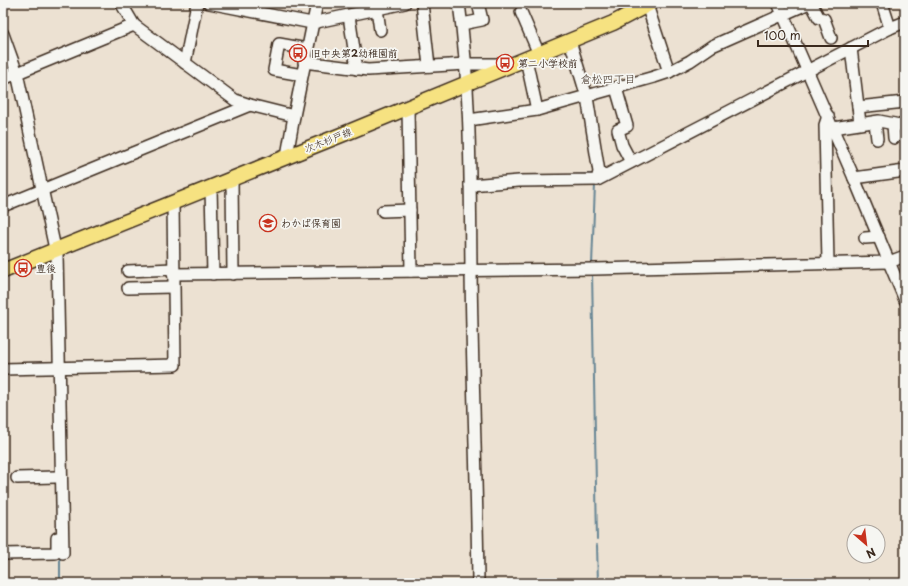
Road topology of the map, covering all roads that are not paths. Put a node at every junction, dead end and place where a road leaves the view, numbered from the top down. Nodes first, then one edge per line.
1 (121, 3) edge
2 (197, 3) edge
3 (209, 3) edge
4 (317, 3) edge
5 (406, 3) edge
6 (422, 3) edge
7 (459, 3) edge
8 (478, 3) edge
9 (778, 3) edge
10 (810, 3) edge
11 (882, 3) edge
12 (649, 4) edge
13 (377, 9) junction
14 (521, 12) dead end
15 (783, 14) junction
16 (349, 16) junction
17 (905, 22) edge
18 (312, 23) junction
19 (462, 24) junction
20 (134, 25) junction
21 (890, 28) junction
22 (380, 30) dead end
23 (3, 34) edge
24 (831, 38) dead end
25 (570, 41) junction
26 (851, 48) junction
27 (307, 49) junction
28 (332, 55) dead end
29 (526, 59) junction
30 (304, 62) junction
31 (185, 63) junction
32 (466, 64) junction
33 (334, 66) junction
34 (429, 66) junction
35 (357, 69) junction
36 (808, 70) junction
37 (669, 72) junction
38 (17, 73) junction
39 (302, 75) junction
40 (3, 79) edge
41 (468, 83) junction
42 (616, 88) junction
43 (587, 97) junction
44 (905, 102) edge
45 (250, 105) junction
46 (408, 108) junction
47 (858, 108) junction
48 (537, 110) junction
49 (294, 116) junction
50 (828, 116) junction
51 (469, 120) junction
52 (874, 122) junction
53 (860, 123) junction
54 (893, 124) junction
55 (905, 126) edge
56 (836, 128) junction
57 (894, 138) dead end
58 (876, 139) dead end
59 (288, 156) junction
60 (631, 162) junction
61 (905, 171) edge
62 (858, 178) junction
63 (232, 179) junction
64 (596, 180) junction
65 (470, 185) junction
66 (211, 188) junction
67 (43, 190) junction
68 (173, 203) junction
69 (3, 206) edge
70 (410, 210) junction
71 (383, 211) dead end
72 (879, 237) junction
73 (865, 238) dead end
74 (54, 250) junction
75 (905, 256) edge
76 (828, 260) junction
77 (889, 262) junction
78 (471, 267) junction
79 (3, 271) edge
80 (128, 271) dead end
81 (411, 271) junction
82 (173, 272) junction
83 (213, 274) junction
84 (233, 274) junction
85 (173, 287) junction
86 (128, 288) dead end
87 (905, 300) edge
88 (56, 368) junction
89 (3, 369) edge
90 (56, 477) junction
91 (17, 478) dead end
92 (63, 553) dead end
93 (3, 554) edge
94 (478, 583) edge

1 - 20 street
2 - 31 street
3 - 18 street
4 - 18 street
5 - 13 street
6 - 34 street
7 - 19 street
8 - 19 street
9 - 15 street
10 - 15 street
10 - 24 street
11 - 21 street
12 - 25 main road, 次木杉戸線
12 - 37 street
13 - 16 street
13 - 22 street
14 - 29 street
15 - 36 street
15 - 37 street
16 - 18 street
16 - 35 street
17 - 21 street
18 - 27 street
19 - 32 street
20 - 31 street
20 - 38 street
21 - 26 street
23 - 38 street
25 - 29 main road, 次木杉戸線
25 - 43 street
26 - 36 street
26 - 47 street
27 - 30 street
27 - 39 street
28 - 33 street
29 - 32 street
29 - 41 main road, 次木杉戸線
29 - 48 street
30 - 33 street
30 - 39 street
31 - 45 street
32 - 34 street
32 - 41 street
33 - 35 street
34 - 35 street
36 - 50 street
36 - 60 street
37 - 42 street
38 - 40 street
38 - 67 street
39 - 49 street
41 - 46 main road, 次木杉戸線
41 - 51 street
42 - 43 street
42 - 60 street
43 - 48 street
43 - 64 street
44 - 47 street
45 - 49 street
45 - 67 street
46 - 59 main road, 次木杉戸線
46 - 70 street
47 - 53 street
48 - 51 street
49 - 59 street
50 - 56 street
50 - 76 street
51 - 65 street
52 - 53 street
52 - 54 street
52 - 58 street
53 - 56 street
54 - 55 street
54 - 57 street
56 - 62 street
59 - 63 main road, 次木杉戸線
60 - 64 street
61 - 62 street
62 - 72 street
63 - 66 main road, 次木杉戸線
63 - 84 street
64 - 65 street
65 - 78 street
66 - 68 main road, 次木杉戸線
66 - 83 street
67 - 69 street
67 - 74 street
68 - 74 main road, 次木杉戸線
68 - 82 street
70 - 71 street
70 - 81 street
72 - 73 street
72 - 77 street
74 - 79 main road, 次木杉戸線
74 - 88 street
75 - 77 street
76 - 77 street
76 - 78 street
76 - 78 street
77 - 87 street
78 - 81 street
78 - 94 street
80 - 82 street
81 - 84 street
82 - 83 street
82 - 85 street
83 - 84 street
85 - 86 street
85 - 88 street
88 - 89 street
88 - 90 street
88 - 92 street
90 - 91 street
90 - 93 street

